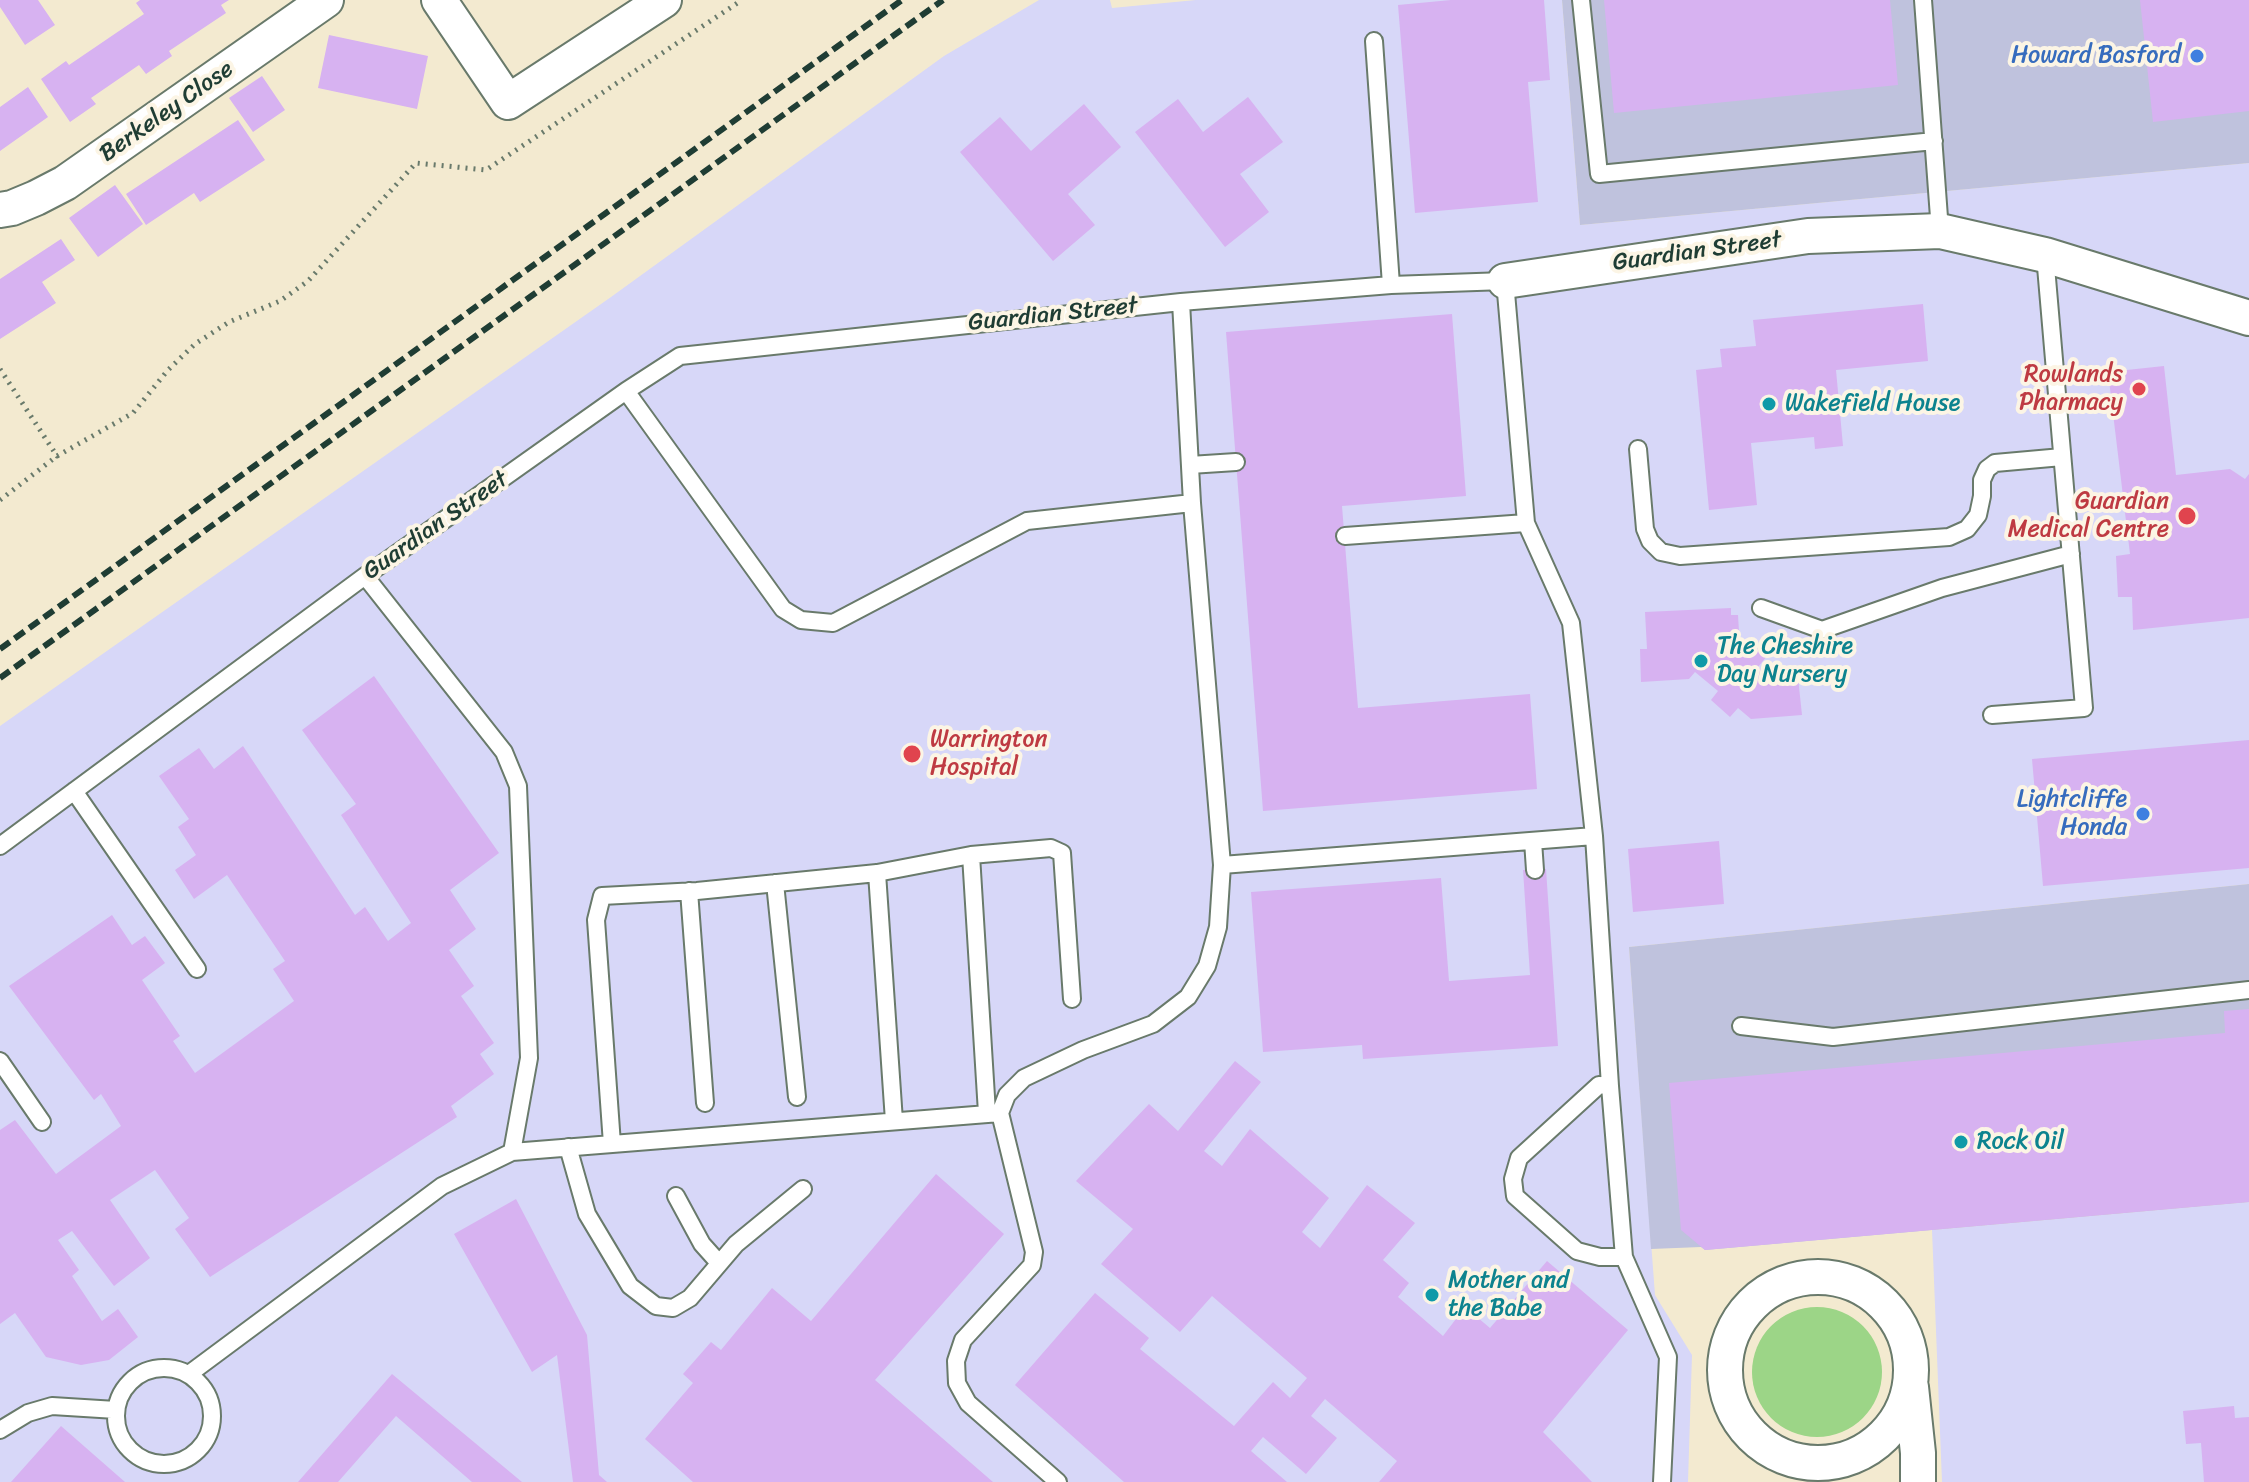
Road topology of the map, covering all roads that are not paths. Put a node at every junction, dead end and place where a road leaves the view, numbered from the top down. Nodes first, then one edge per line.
1 (326, 0) edge
2 (439, 0) edge
3 (664, 0) edge
4 (1581, 0) edge
5 (1923, 0) edge
6 (1374, 41) dead end
7 (1934, 141) junction
8 (0, 210) edge
9 (1940, 231) junction
10 (2045, 255) junction
11 (1505, 281) junction
12 (1391, 285) junction
13 (1181, 302) junction
14 (2249, 318) edge
15 (626, 391) junction
16 (1638, 449) dead end
17 (2062, 457) junction
18 (1236, 462) dead end
19 (1190, 465) junction
20 (1192, 503) junction
21 (1526, 523) junction
22 (1345, 536) dead end
23 (2071, 554) junction
24 (365, 576) junction
25 (1761, 608) dead end
26 (1992, 715) dead end
27 (74, 791) junction
28 (1594, 836) junction
29 (1533, 841) junction
30 (0, 846) edge
31 (971, 855) junction
32 (1222, 865) junction
33 (1535, 870) dead end
34 (877, 873) junction
35 (775, 883) junction
36 (689, 891) junction
37 (197, 969) dead end
38 (2249, 990) edge
39 (1072, 999) dead end
40 (1741, 1026) dead end
41 (0, 1061) edge
42 (1610, 1086) junction
43 (797, 1097) dead end
44 (705, 1103) dead end
45 (994, 1113) junction
46 (894, 1121) junction
47 (42, 1122) dead end
48 (612, 1144) junction
49 (568, 1147) junction
50 (512, 1152) junction
51 (803, 1189) dead end
52 (676, 1196) dead end
53 (1624, 1257) junction
54 (719, 1263) junction
55 (189, 1374) junction
56 (1911, 1383) junction
57 (116, 1410) junction
58 (0, 1430) edge
59 (1803, 1471) edge
60 (1058, 1482) edge
61 (1662, 1482) edge
62 (1918, 1482) edge

1 - 8 street, Berkeley Close
2 - 3 street
4 - 7 lane
5 - 7 lane
6 - 12 lane
7 - 9 lane
9 - 10 street, Guardian Street
9 - 11 street, Guardian Street
10 - 14 street, Guardian Street
10 - 17 lane
11 - 12 lane, Guardian Street
11 - 21 lane
12 - 13 lane, Guardian Street
13 - 15 lane, Guardian Street
13 - 19 lane
15 - 20 lane
15 - 24 lane, Guardian Street
16 - 17 lane
17 - 23 lane
18 - 19 lane
19 - 20 lane
20 - 32 lane
21 - 22 lane
21 - 28 lane
23 - 25 lane
23 - 26 lane
24 - 27 lane, Guardian Street
24 - 50 lane
27 - 30 lane, Guardian Street
27 - 37 lane
28 - 29 lane
28 - 42 lane
29 - 32 lane
29 - 33 lane
31 - 34 lane
31 - 39 lane
31 - 45 lane
32 - 45 lane
34 - 35 lane
34 - 46 lane
35 - 36 lane
35 - 43 lane
36 - 44 lane
36 - 48 lane
38 - 40 lane
41 - 47 lane
42 - 53 lane
42 - 53 lane
45 - 46 lane
45 - 60 lane
46 - 48 lane
48 - 49 lane
49 - 50 lane
49 - 54 lane
50 - 55 lane
51 - 54 lane
52 - 54 lane
53 - 61 lane
55 - 57 lane
55 - 57 lane
56 - 59 street
56 - 59 street
56 - 62 street
57 - 58 lane

